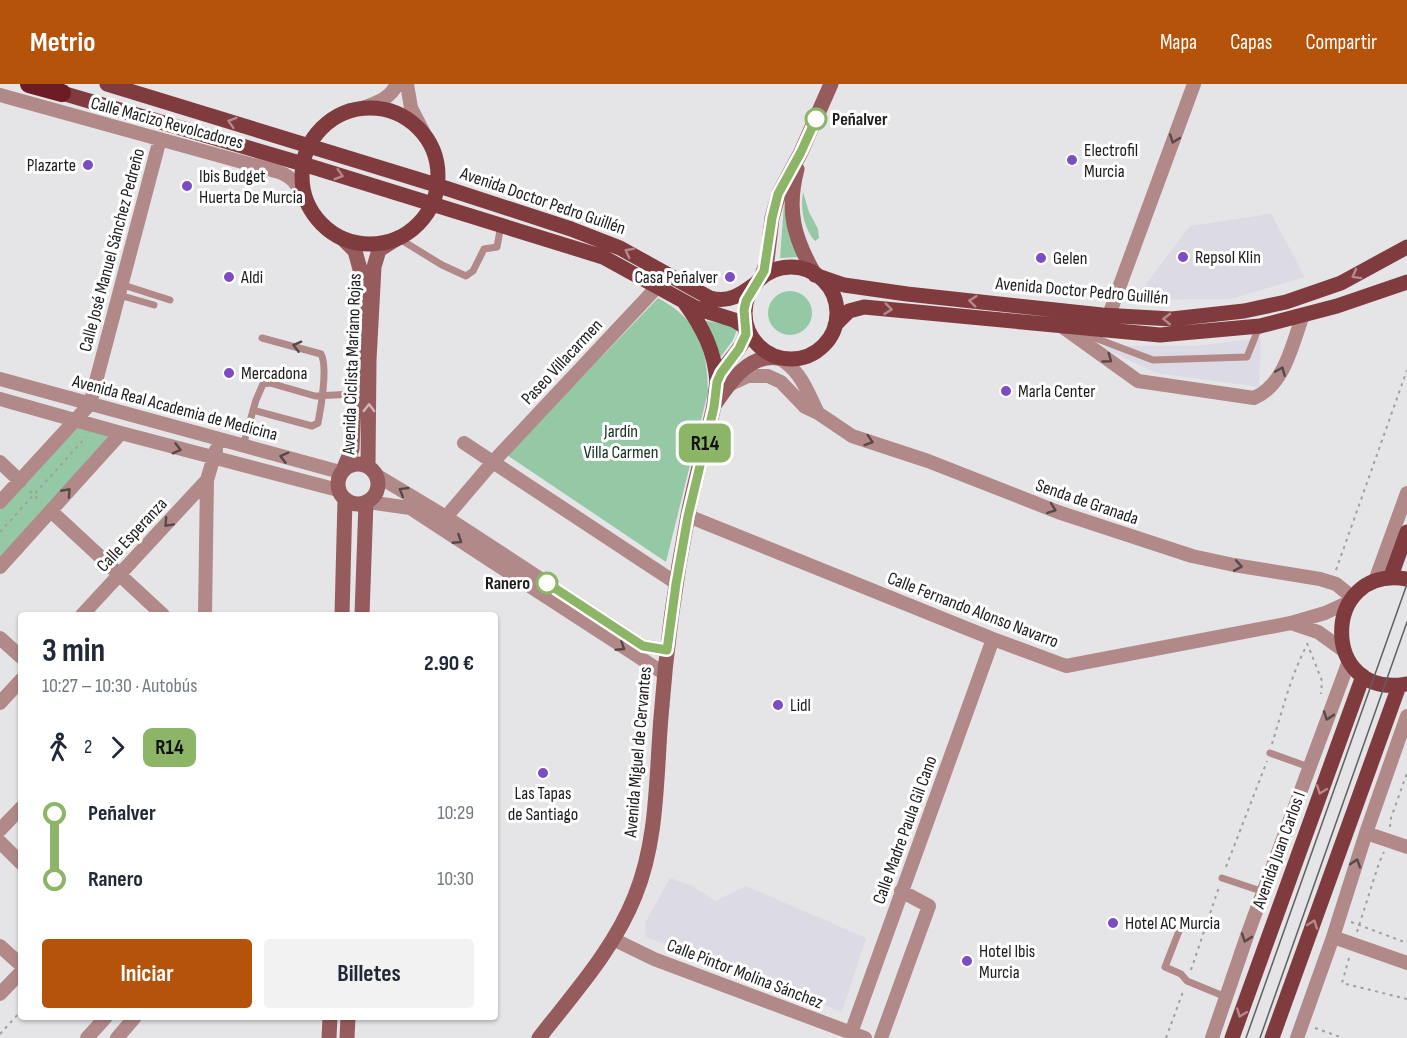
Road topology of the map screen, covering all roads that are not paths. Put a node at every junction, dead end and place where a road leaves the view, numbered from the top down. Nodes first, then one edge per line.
1 (29, 84) edge
2 (35, 84) edge
3 (107, 84) edge
4 (397, 84) edge
5 (407, 84) edge
6 (831, 84) edge
7 (1194, 84) edge
8 (62, 93) junction
9 (0, 95) edge
10 (360, 109) junction
11 (427, 139) junction
12 (160, 140) junction
13 (308, 146) junction
14 (801, 152) junction
15 (303, 164) junction
16 (438, 186) junction
17 (432, 204) junction
18 (309, 206) junction
19 (501, 225) junction
20 (398, 238) junction
21 (343, 239) junction
22 (1407, 247) edge
23 (815, 274) junction
24 (758, 281) junction
25 (658, 286) junction
26 (1402, 287) edge
27 (120, 289) junction
28 (170, 300) dead end
29 (683, 301) junction
30 (154, 305) dead end
31 (1109, 315) junction
32 (1303, 315) junction
33 (835, 325) junction
34 (1060, 325) junction
35 (1260, 326) junction
36 (747, 328) junction
37 (262, 338) dead end
38 (779, 358) junction
39 (0, 379) edge
40 (723, 384) junction
41 (354, 394) junction
42 (321, 396) junction
43 (0, 399) edge
44 (90, 404) junction
45 (253, 410) junction
46 (116, 412) junction
47 (819, 413) junction
48 (75, 420) junction
49 (121, 434) junction
50 (220, 440) junction
51 (464, 443) dead end
52 (243, 446) junction
53 (213, 458) junction
54 (0, 462) edge
55 (492, 463) junction
56 (342, 470) junction
57 (372, 470) junction
58 (207, 480) junction
59 (20, 481) junction
60 (1407, 493) edge
61 (342, 495) junction
62 (0, 502) edge
63 (367, 502) junction
64 (51, 511) junction
65 (688, 516) junction
66 (440, 520) junction
67 (1407, 532) edge
68 (0, 567) edge
69 (119, 575) junction
70 (1391, 576) junction
71 (1407, 579) edge
72 (1375, 581) junction
73 (676, 584) junction
74 (1351, 600) junction
75 (85, 612) edge
76 (160, 612) edge
77 (204, 612) edge
78 (342, 612) edge
79 (362, 612) edge
80 (1292, 623) junction
81 (0, 638) edge
82 (993, 639) junction
83 (667, 650) junction
84 (18, 654) edge
85 (1346, 655) junction
86 (664, 674) junction
87 (1363, 676) junction
88 (18, 683) edge
89 (1403, 685) edge
90 (0, 703) edge
91 (1407, 716) edge
92 (1270, 753) road end
93 (1310, 767) junction
94 (18, 811) edge
95 (0, 830) edge
96 (1366, 833) junction
97 (0, 842) edge
98 (1407, 847) edge
99 (18, 860) edge
100 (1222, 878) road end
101 (901, 891) junction
102 (1264, 892) junction
103 (1179, 931) dead end
104 (1333, 937) junction
105 (613, 939) junction
106 (0, 946) edge
107 (18, 962) edge
108 (1407, 963) edge
109 (18, 975) edge
110 (0, 994) edge
111 (1226, 997) junction
112 (103, 1020) edge
113 (132, 1020) edge
114 (330, 1020) edge
115 (348, 1020) edge
116 (851, 1033) junction
117 (87, 1038) edge
118 (117, 1038) edge
119 (329, 1038) edge
120 (347, 1038) edge
121 (539, 1038) edge
122 (865, 1038) edge
123 (881, 1038) edge
124 (1212, 1038) edge
125 (1232, 1038) edge
126 (1272, 1038) edge
127 (1297, 1038) edge

1 - 8 highway
2 - 8 main road
13 -> 3 main road, Avenida Doctor Pedro Guillén
4 - 10 street
5 - 11 street
6 - 14 main road
7 -> 31 street
8 - 15 main road, Avenida Doctor Pedro Guillén
9 - 12 street, Calle Macizo Revolcadores
10 - 11 main road
10 - 13 main road
11 - 16 main road
12 - 18 street, Calle Macizo Revolcadores
12 - 27 street, Calle José Manuel Sánchez Pedreño
13 - 15 main road
13 - 16 main road, Avenida Doctor Pedro Guillén
14 - 23 main road
14 - 24 main road
15 -> 17 main road, Avenida Doctor Pedro Guillén
15 - 18 main road
16 - 17 main road
24 -> 16 main road, Avenida Doctor Pedro Guillén
17 - 19 main road, Avenida Doctor Pedro Guillén
17 - 20 main road
18 - 21 main road
19 - 20 lane
19 - 25 main road, Avenida Doctor Pedro Guillén
20 - 21 main road
57 -> 20 main road, Avenida Ciclista Mariano Rojas
21 - 41 main road, Avenida Ciclista Mariano Rojas
22 -> 31 main road, Avenida Doctor Pedro Guillén
23 - 24 main road
31 -> 23 main road, Avenida Doctor Pedro Guillén
23 - 33 main road
24 - 36 main road
25 - 29 main road, Avenida Doctor Pedro Guillén
25 - 55 street, Paseo Villacarmen
26 - 32 main road, Avenida Doctor Pedro Guillén
27 - 28 lane
27 - 30 lane
27 - 44 street, Calle José Manuel Sánchez Pedreño
29 - 36 main road, Avenida Doctor Pedro Guillén
29 - 40 main road
34 -> 32 street
32 - 35 main road, Avenida Doctor Pedro Guillén
33 -> 34 main road, Avenida Doctor Pedro Guillén
33 - 38 main road
34 - 35 main road, Avenida Doctor Pedro Guillén
34 - 35 lane
36 - 38 main road
36 - 40 main road, Avenida Miguel de Cervantes
42 -> 37 lane
38 - 40 main road
38 - 47 street
39 - 44 street, Avenida Real Academia de Medicina
40 - 47 street, Senda de Granada
40 - 65 main road, Avenida Miguel de Cervantes
41 - 42 lane
41 - 56 main road, Avenida Ciclista Mariano Rojas
42 - 45 lane
42 - 45 lane
43 - 48 street, Avenida Real Academia de Medicina
44 - 46 street, Avenida Real Academia de Medicina
44 - 48 street
45 - 52 lane
46 - 49 street
46 - 50 street, Avenida Real Academia de Medicina
47 -> 74 street, Senda de Granada
48 - 49 street, Avenida Real Academia de Medicina
48 - 59 street
49 -> 53 street, Avenida Real Academia de Medicina
64 -> 49 street
50 - 52 street, Avenida Real Academia de Medicina
50 - 53 street
51 - 55 street
56 -> 52 street, Avenida Real Academia de Medicina
53 - 58 street
53 - 61 street, Avenida Real Academia de Medicina
54 - 59 street
55 - 66 street, Paseo Villacarmen
55 - 73 street
56 - 57 main road
56 - 61 main road
57 - 63 main road
66 -> 57 street
58 -> 69 street, Calle Esperanza
58 - 77 street
59 - 62 street
60 - 72 street
61 - 63 main road
61 - 78 main road
63 - 66 street
63 - 79 main road
64 - 68 street
64 - 69 street
65 - 73 main road, Avenida Miguel de Cervantes
65 - 82 street, Calle Fernando Alonso Navarro
66 - 83 street
66 -> 86 street
67 - 70 main road
69 - 75 street, Calle Esperanza
69 - 76 street
70 - 71 main road
70 - 72 main road
72 - 74 main road
73 - 83 main road, Avenida Miguel de Cervantes
74 - 80 street, Calle Fernando Alonso Navarro
74 - 85 main road
80 - 82 street, Calle Fernando Alonso Navarro
80 - 85 street
81 - 84 street
82 - 101 street, Calle Madre Paula Gil Cano
83 - 86 main road, Avenida Miguel de Cervantes
85 - 87 main road
85 -> 93 street
86 - 105 main road, Avenida Miguel de Cervantes
87 - 89 main road
87 -> 125 main road, Avenida Juan Carlos I
88 - 90 street
126 -> 89 main road
91 - 96 street
92 - 93 lane
93 - 102 street
94 - 95 street
96 - 98 street
104 -> 96 street
97 - 99 street
100 - 102 lane
101 - 116 street, Calle Madre Paula Gil Cano
101 - 123 street
102 -> 111 street
103 - 111 lane
104 - 108 street
104 - 127 street
105 - 116 street, Calle Pintor Molina Sánchez
105 - 121 main road, Avenida Miguel de Cervantes
106 - 107 street
109 - 110 street
111 - 124 street
112 - 117 street
113 - 118 street
114 - 119 main road
115 - 120 main road
116 - 122 street, Calle Pintor Molina Sánchez

